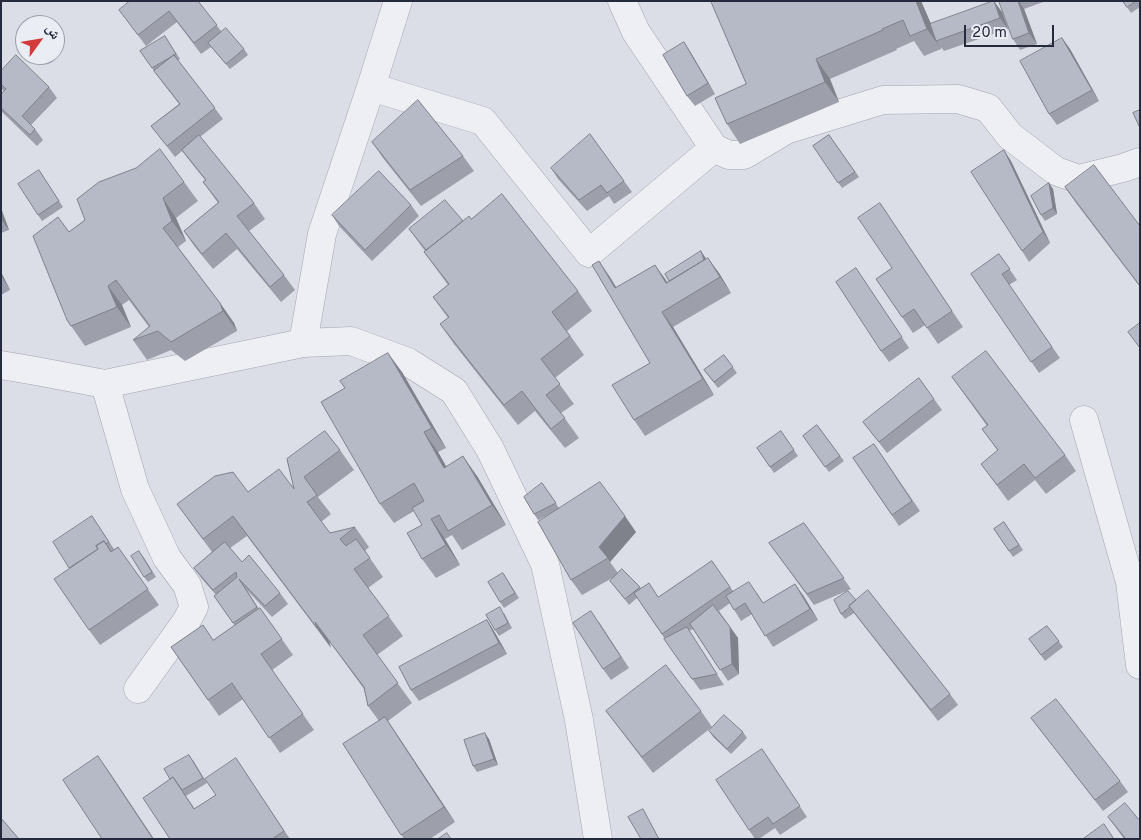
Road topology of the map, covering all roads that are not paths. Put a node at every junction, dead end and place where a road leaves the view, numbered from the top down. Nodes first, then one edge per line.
1 (398, 1) edge
2 (622, 1) edge
3 (371, 87) junction
4 (714, 148) junction
5 (1140, 162) edge
6 (302, 343) junction
7 (1, 365) edge
8 (105, 384) junction
9 (1084, 420) dead end
10 (1140, 665) edge
11 (138, 689) dead end
12 (598, 839) edge

1 - 3 street
2 - 4 street
3 - 4 street
3 - 6 street
4 - 5 street
6 - 8 street
6 - 12 street
7 - 8 street
8 - 11 street
9 - 10 street

